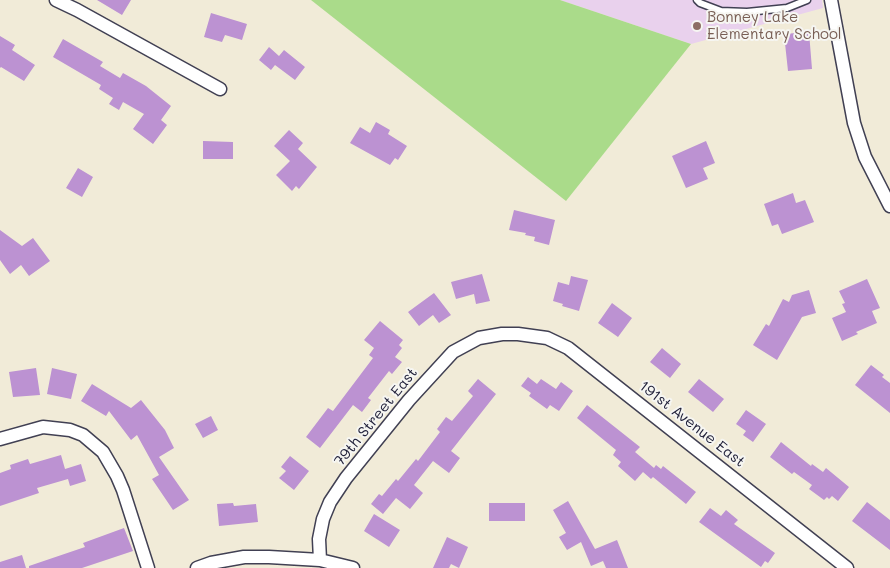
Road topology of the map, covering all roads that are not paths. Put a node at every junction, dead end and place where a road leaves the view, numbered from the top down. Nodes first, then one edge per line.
1 (57, 0) edge
2 (807, 0) edge
3 (831, 0) edge
4 (699, 1) edge
5 (220, 89) dead end
6 (890, 206) edge
7 (505, 334) joint
8 (0, 439) edge
9 (320, 560) junction
10 (148, 568) edge
11 (197, 568) edge
12 (353, 568) edge
13 (847, 568) edge

1 - 5 street
2 - 4 lane
3 - 6 street
7 - 9 street, 79th Street East
7 - 13 street, 191st Avenue East
8 - 10 street
9 - 11 street
9 - 12 street

